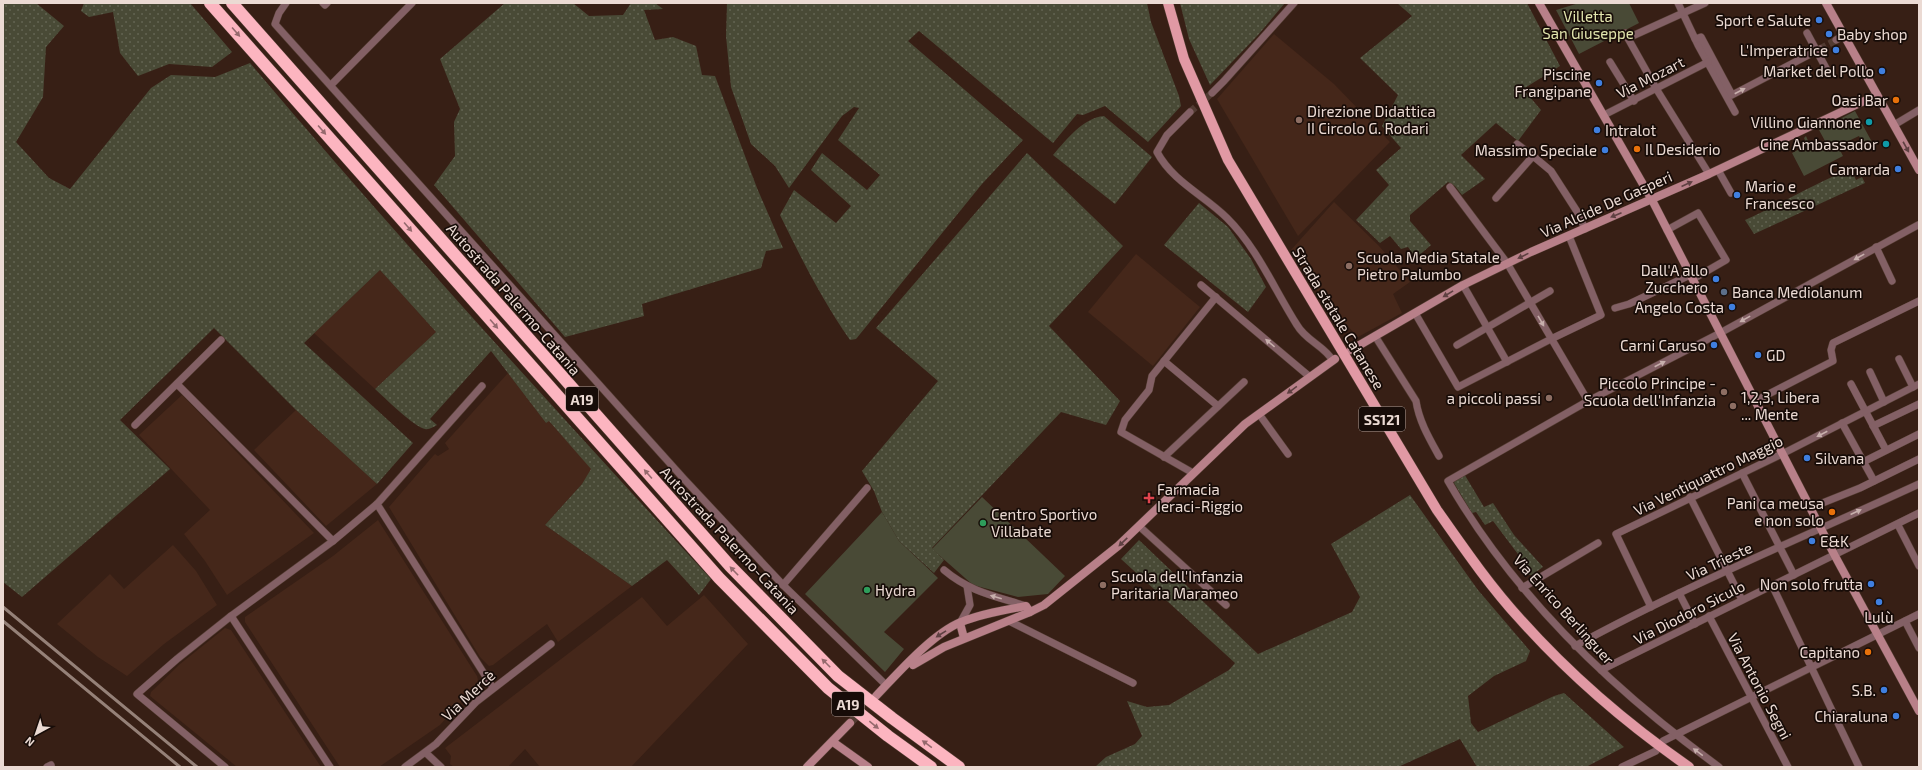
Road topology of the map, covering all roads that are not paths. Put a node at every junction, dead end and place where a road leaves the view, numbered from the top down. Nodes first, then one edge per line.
1 (210, 3) edge
2 (232, 3) edge
3 (286, 3) edge
4 (323, 3) edge
5 (327, 3) edge
6 (412, 3) edge
7 (1168, 3) edge
8 (1294, 3) edge
9 (1539, 3) edge
10 (1678, 3) edge
11 (1705, 3) edge
12 (1826, 3) edge
13 (1682, 13) junction
14 (1807, 33) dead end
15 (1844, 35) junction
16 (1695, 39) junction
17 (1836, 40) tunnel mouth
18 (1818, 50) junction
19 (1610, 62) dead end
20 (1708, 62) junction
21 (1827, 70) dead end
22 (331, 85) junction
23 (1657, 90) junction
24 (1212, 92) tunnel mouth
25 (1877, 94) junction
26 (1634, 101) junction
27 (1919, 110) edge
28 (1190, 112) tunnel mouth
29 (1735, 112) dead end
30 (1604, 115) junction
31 (1894, 125) junction
32 (1518, 144) dead end
33 (1533, 156) junction
34 (1718, 170) junction
35 (1919, 170) edge
36 (1709, 174) junction
37 (1450, 187) dead end
38 (1731, 193) dead end
39 (1496, 198) dead end
40 (1652, 200) junction
41 (1918, 224) dead end
42 (1585, 228) junction
43 (1667, 230) junction
44 (1569, 236) junction
45 (1876, 247) junction
46 (1507, 263) junction
47 (1691, 277) junction
48 (1892, 281) dead end
49 (1201, 285) dead end
50 (1463, 285) junction
51 (1550, 290) dead end
52 (1216, 297) junction
53 (1919, 301) edge
54 (1530, 303) junction
55 (1615, 308) dead end
56 (1415, 313) junction
57 (1487, 328) junction
58 (1720, 333) junction
59 (1375, 336) junction
60 (1551, 339) junction
61 (221, 340) dead end
62 (1457, 345) dead end
63 (1351, 350) dead end
64 (1900, 359) dead end
65 (1334, 360) joint
66 (1164, 361) junction
67 (1507, 362) junction
68 (1870, 372) dead end
69 (1310, 377) junction
70 (1244, 382) dead end
71 (177, 384) junction
72 (1851, 384) dead end
73 (482, 386) dead end
74 (1916, 386) edge
75 (1755, 401) junction
76 (1588, 402) junction
77 (1884, 402) junction
78 (1919, 404) edge
79 (1218, 406) junction
80 (1866, 412) junction
81 (1259, 414) junction
82 (1842, 423) junction
83 (135, 425) dead end
84 (1873, 426) junction
85 (1919, 434) edge
86 (1886, 450) junction
87 (1288, 454) dead end
88 (1782, 454) junction
89 (1439, 456) dead end
90 (1164, 457) junction
91 (1919, 459) edge
92 (1863, 462) junction
93 (1193, 473) junction
94 (1742, 473) junction
95 (1874, 481) junction
96 (1919, 484) edge
97 (867, 488) dead end
98 (1690, 497) junction
99 (377, 504) junction
100 (1810, 508) junction
101 (1919, 513) edge
102 (1898, 525) junction
103 (1139, 526) junction
104 (1821, 528) junction
105 (333, 541) junction
106 (1598, 543) dead end
107 (1779, 547) junction
108 (1835, 556) junction
109 (1919, 566) edge
110 (944, 570) dead end
111 (1728, 570) junction
112 (1794, 575) junction
113 (783, 585) junction
114 (1772, 585) junction
115 (967, 586) junction
116 (1522, 588) junction
117 (1679, 593) junction
118 (1742, 600) junction
119 (1226, 605) dead end
120 (1651, 607) junction
121 (1028, 609) junction
122 (987, 613) junction
123 (1919, 614) edge
124 (231, 616) junction
125 (1709, 616) junction
126 (1009, 621) junction
127 (1905, 622) junction
128 (960, 623) junction
129 (1695, 624) junction
130 (992, 627) junction
131 (1878, 636) junction
132 (964, 638) junction
133 (551, 644) dead end
134 (1575, 646) junction
135 (1919, 648) edge
136 (1813, 668) junction
137 (1601, 670) junction
138 (897, 675) junction
139 (1134, 683) dead end
140 (886, 685) junction
141 (493, 688) junction
142 (876, 696) tunnel mouth
143 (1752, 698) junction
144 (1919, 711) edge
145 (850, 723) tunnel mouth
146 (1676, 736) junction
147 (833, 742) junction
148 (1665, 743) dead end
149 (1654, 749) dead end
150 (426, 753) junction
151 (225, 767) edge
152 (330, 767) edge
153 (405, 767) edge
154 (441, 767) edge
155 (807, 767) edge
156 (868, 767) edge
157 (931, 767) edge
158 (959, 767) edge
159 (1622, 767) edge
160 (1689, 767) edge
161 (1719, 767) edge
162 (1788, 767) edge
163 (1859, 767) edge

1 -> 157 highway, Autostrada Palermo-Catania / A19
158 -> 2 highway, Autostrada Palermo-Catania / A19
3 - 22 street
4 - 5 street
6 - 22 street
7 - 160 main road, Strada statale Catanese / SS121
8 - 24 street
9 - 30 street
10 - 13 street
11 - 13 street
12 - 15 street
13 - 16 street
13 - 23 street
14 - 18 street
15 - 17 street
15 - 25 street
16 -> 18 street
16 - 20 street
18 - 21 street
19 - 26 street
20 - 23 street, Via Mozart
20 - 29 street
22 - 113 street
23 - 26 street, Via Mozart
23 - 36 street
25 - 31 street
25 - 34 street, Via Alcide De Gasperi
26 - 30 street, Via Mozart
27 - 31 street
28 - 65 street
30 - 40 street
31 -> 35 street
32 - 33 street
33 - 39 street
33 - 42 street
34 - 36 street, Via Alcide De Gasperi
34 - 38 street
40 -> 36 street, Via Alcide De Gasperi
37 - 46 street
40 -> 42 street, Via Alcide De Gasperi
40 - 43 street
41 - 45 street
42 - 44 street, Via Alcide De Gasperi
43 - 47 street
43 - 47 street
44 -> 46 street, Via Alcide De Gasperi
44 - 60 street
45 - 48 street
45 -> 58 street
46 - 50 street, Via Alcide De Gasperi
46 - 54 street
47 - 55 street
47 - 58 street
49 - 52 street
50 -> 56 street, Via Alcide De Gasperi
50 - 57 street
51 - 54 street
52 - 66 street
69 -> 52 street
53 - 75 street
54 - 57 street
54 -> 60 street
56 - 59 street, Via Alcide De Gasperi
56 - 67 street
57 - 62 street
57 - 67 street
58 - 75 street
76 -> 58 street
59 - 63 street, Via Alcide De Gasperi
59 - 89 street
60 - 67 street
60 - 76 street
61 - 71 street
64 - 74 street
65 - 69 street
66 - 79 street
66 - 90 street
68 - 77 street
69 -> 81 street
70 - 79 street
71 - 83 street
71 - 105 street
72 - 80 street
73 - 99 street
74 - 77 street, Via Ventiquattro Maggio
75 - 88 street
76 - 116 street, Via Enrico Berlinguer
77 - 80 street, Via Ventiquattro Maggio
78 - 84 street
79 - 90 street
80 - 82 street, Via Ventiquattro Maggio
80 - 84 street
81 - 87 street
81 - 93 street
82 -> 88 street, Via Ventiquattro Maggio
82 - 92 street
84 - 86 street
85 - 86 street
86 - 92 street
88 - 94 street, Via Ventiquattro Maggio
88 - 100 street
90 - 93 street
91 - 95 street
92 - 95 street
93 - 103 street
94 - 98 street, Via Ventiquattro Maggio
94 - 107 street
95 - 100 street
104 -> 96 street, Via Trieste
97 - 113 street
98 - 111 street
98 - 120 street, Via Ventiquattro Maggio
99 - 105 street
99 - 141 street
100 - 104 street
101 - 102 street, Via Diodoro Siculo
102 - 108 street, Via Diodoro Siculo
102 - 109 street
103 - 119 street
103 -> 121 street
104 - 107 street, Via Trieste
104 - 108 street
105 - 124 street
106 - 116 street
107 - 111 street, Via Trieste
107 - 112 street
108 - 112 street, Via Diodoro Siculo
108 - 131 street
110 - 115 street
111 - 117 street, Via Trieste
111 - 118 street
112 - 114 street, Via Diodoro Siculo
113 - 140 street
114 - 118 street, Via Diodoro Siculo
114 - 136 street
121 -> 115 street
115 - 128 street
116 - 134 street, Via Enrico Berlinguer
117 - 120 street, Via Trieste
117 - 129 street
118 - 125 street, Via Diodoro Siculo
120 - 134 street, Via Trieste
121 - 122 street
121 - 126 street
122 - 128 street
122 - 130 street
123 - 127 street
124 - 151 street
124 - 152 street
125 - 129 street, Via Diodoro Siculo
125 - 143 street, Via Antonio Segni
126 - 130 street
126 - 139 street
127 - 131 street
127 - 135 street
128 - 132 street
128 -> 138 street
129 - 137 street, Via Diodoro Siculo
130 - 132 street
131 - 136 street
131 - 144 street
132 - 138 street
133 - 141 street, Via Mercè
134 - 137 street, Via Enrico Berlinguer
136 - 143 street
136 - 163 street
137 - 146 street, Via Enrico Berlinguer
138 - 140 street
140 - 142 street
141 - 150 street, Via Mercè
143 - 146 street
143 - 162 street, Via Antonio Segni
145 - 147 street
146 - 148 street
161 -> 146 street, Via Enrico Berlinguer
147 - 155 street
147 - 156 street
149 - 159 street
150 - 153 street, Via Mercè
150 - 154 street

